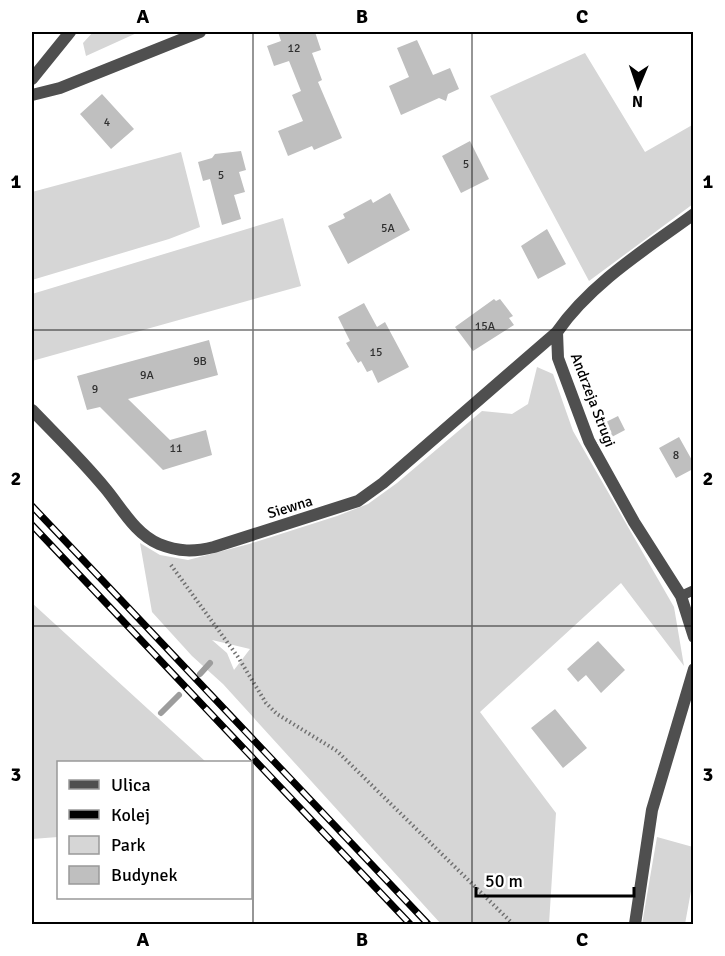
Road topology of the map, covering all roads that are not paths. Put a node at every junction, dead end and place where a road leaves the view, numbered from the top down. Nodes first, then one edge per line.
1 (70, 32) edge
2 (200, 32) edge
3 (32, 79) edge
4 (32, 95) edge
5 (693, 214) edge
6 (557, 332) junction
7 (32, 410) edge
8 (693, 590) edge
9 (681, 596) junction
10 (693, 637) edge
11 (693, 669) edge
12 (635, 924) edge

1 - 3 street
2 - 4 street
5 - 6 street
6 - 7 street, Siewna
6 - 9 street, Andrzeja Strugi
8 - 9 lane
9 - 10 street, Andrzeja Strugi
11 - 12 street

